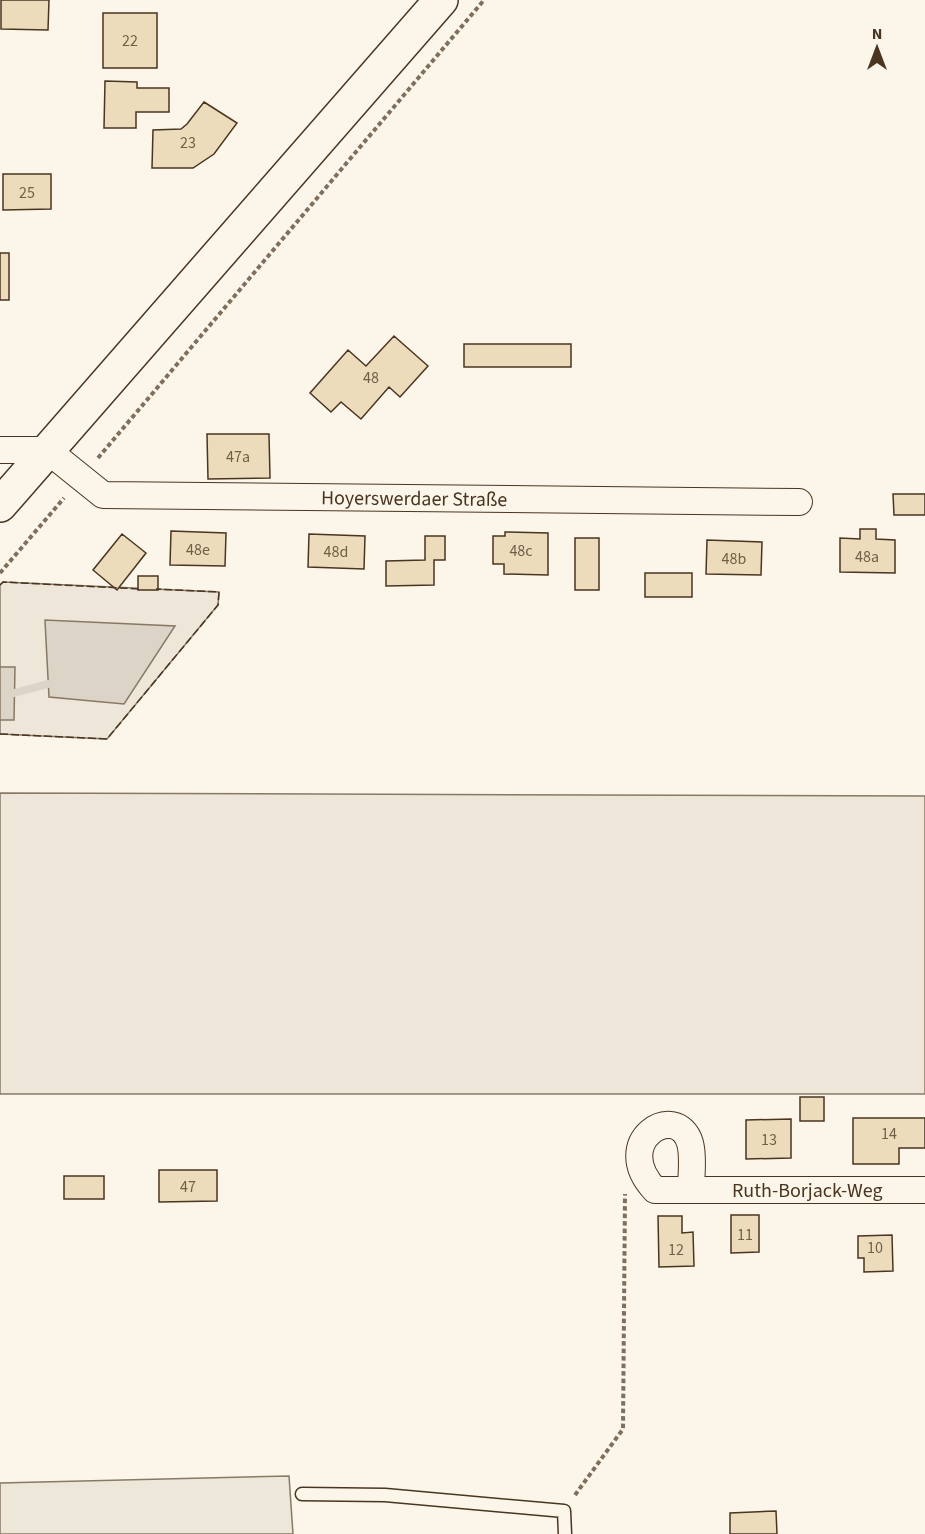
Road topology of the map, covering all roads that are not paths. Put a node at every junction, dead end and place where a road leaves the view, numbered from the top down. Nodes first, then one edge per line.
1 (441, 0) edge
2 (0, 450) edge
3 (47, 450) junction
4 (799, 502) dead end
5 (0, 505) edge
6 (691, 1190) junction
7 (925, 1190) edge
8 (302, 1494) dead end
9 (566, 1534) edge

1 - 3 main road
2 - 3 street
3 - 4 street, Hoyerswerdaer Straße
3 - 5 main road
6 - 6 street, Ruth-Borjack-Weg
6 - 7 street, Ruth-Borjack-Weg
8 - 9 lane

